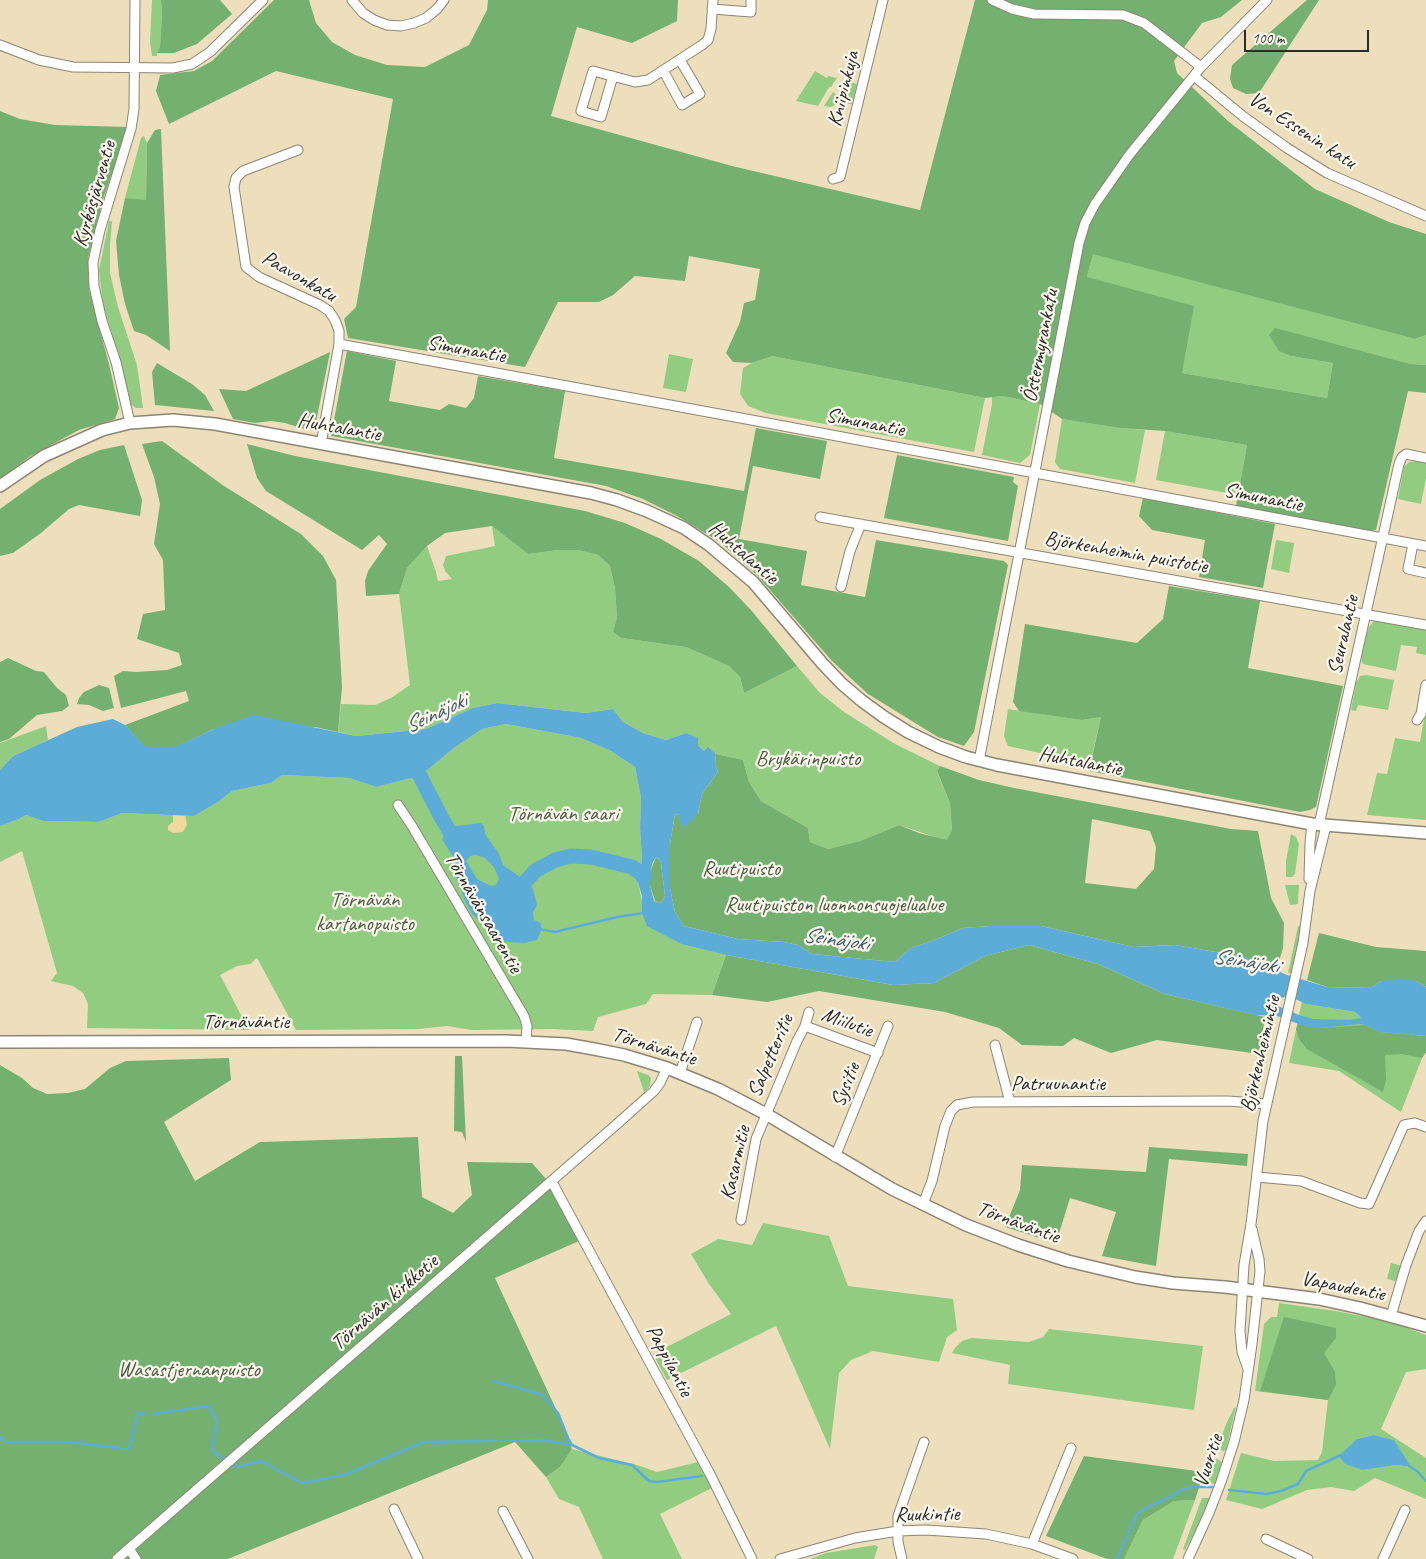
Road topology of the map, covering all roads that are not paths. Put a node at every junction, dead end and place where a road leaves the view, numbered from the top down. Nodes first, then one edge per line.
1 (135, 0) edge
2 (263, 0) edge
3 (352, 0) edge
4 (444, 0) edge
5 (751, 0) edge
6 (883, 0) edge
7 (992, 0) edge
8 (1267, 0) edge
9 (713, 5) edge
10 (0, 45) edge
11 (680, 60) junction
12 (1202, 67) junction
13 (134, 68) junction
14 (663, 70) junction
15 (612, 76) junction
16 (1194, 76) junction
17 (298, 150) dead end
18 (833, 180) dead end
19 (1426, 216) edge
20 (339, 344) junction
21 (130, 423) junction
22 (321, 444) junction
23 (1426, 458) edge
24 (1034, 473) junction
25 (0, 486) edge
26 (820, 517) dead end
27 (861, 524) junction
28 (1384, 538) junction
29 (1413, 544) junction
30 (1426, 546) edge
31 (1020, 552) junction
32 (1426, 572) edge
33 (842, 587) dead end
34 (1367, 614) junction
35 (1426, 625) edge
36 (1426, 685) edge
37 (1417, 720) dead end
38 (979, 761) junction
39 (398, 805) dead end
40 (1319, 825) junction
41 (1426, 833) edge
42 (1310, 892) junction
43 (808, 1012) dead end
44 (697, 1022) dead end
45 (805, 1026) junction
46 (888, 1026) dead end
47 (0, 1042) edge
48 (526, 1042) junction
49 (995, 1045) dead end
50 (878, 1052) junction
51 (667, 1068) junction
52 (680, 1072) junction
53 (1010, 1102) junction
54 (1266, 1104) junction
55 (766, 1114) junction
56 (1426, 1127) edge
57 (835, 1157) junction
58 (1257, 1177) junction
59 (552, 1182) junction
60 (923, 1204) junction
61 (741, 1220) dead end
62 (1426, 1221) edge
63 (1251, 1224) junction
64 (1251, 1291) junction
65 (1391, 1316) junction
66 (1426, 1326) edge
67 (1248, 1369) junction
68 (924, 1442) dead end
69 (1071, 1448) dead end
70 (394, 1509) dead end
71 (1405, 1510) dead end
72 (503, 1511) dead end
73 (898, 1531) junction
74 (1266, 1539) dead end
75 (1032, 1544) junction
76 (129, 1549) junction
77 (117, 1559) edge
78 (136, 1559) edge
79 (418, 1559) edge
80 (528, 1559) edge
81 (752, 1559) edge
82 (780, 1559) edge
83 (902, 1559) edge
84 (1073, 1559) edge
85 (1188, 1559) edge
86 (1308, 1559) edge
87 (1383, 1559) edge

1 - 13 street, Kyrkösjärventie
2 - 13 street
3 - 4 street
5 - 9 street
6 - 18 street, Kniipinkuja
7 - 12 street
8 - 12 street, Östermyrankatu
9 - 11 street
10 - 13 street
11 - 14 street
11 - 14 street
12 - 16 street, Östermyrankatu
13 - 21 street, Kyrkösjärventie
14 - 15 street
15 - 15 street
16 - 19 street, Von Essenin katu
16 - 24 street, Östermyrankatu
17 - 20 street, Paavonkatu
20 - 22 street, Paavonkatu
20 - 24 street, Simunantie
21 - 22 main road, Huhtalantie
21 - 25 main road, Huhtalantie
22 - 38 main road, Huhtalantie
23 - 28 street, Seuralantie
24 - 28 street, Simunantie
24 - 31 street, Östermyrankatu
26 - 27 street, Björkenheimin puistotie
27 - 31 street, Björkenheimin puistotie
27 - 33 street
28 - 29 street, Simunantie
28 - 34 street, Seuralantie
29 - 30 street, Simunantie
29 - 32 street
31 - 34 street, Björkenheimin puistotie
31 - 38 street, Östermyrankatu
34 - 35 street, Björkenheimin puistotie
34 - 40 street, Seuralantie
36 - 37 street
38 - 40 main road, Huhtalantie
39 - 48 street, Törnävänsaarentie
40 - 41 main road, Huhtalantie
40 - 42 street, Björkenheimintie
40 - 42 street, Björkenheimintie
42 - 54 street, Björkenheimintie
43 - 45 street, Salpetteritie
44 - 52 street
45 - 50 street, Miilutie
45 - 55 street, Salpetteritie
46 - 50 street, Sysitie
47 - 48 main road, Törnäväntie
48 - 51 main road, Törnäväntie
49 - 53 street
50 - 57 street, Sysitie
51 - 52 main road, Törnäväntie
51 - 59 street, Törnävän kirkkotie
52 - 55 main road, Törnäväntie
53 - 54 street, Patruunantie
53 - 60 street, Patruunantie
54 - 58 street, Björkenheimintie
55 - 57 main road, Törnäväntie
55 - 61 street, Kasarmitie
56 - 58 street
57 - 60 main road, Törnäväntie
58 - 63 street, Björkenheimintie
59 - 76 street, Törnävän kirkkotie
59 - 81 street, Pappilantie
60 - 64 main road, Törnäväntie
62 - 65 street
63 - 64 street, Björkenheimintie
63 - 64 street, Björkenheimintie
64 - 65 main road, Vapaudentie
64 - 67 street, Vuoritie
64 - 67 street, Vuoritie
65 - 66 main road, Vapaudentie
67 - 85 street, Vuoritie
68 - 73 street
69 - 75 street
70 - 79 street
71 - 87 street
72 - 80 street
73 - 75 street, Ruukintie
73 - 82 street, Ruukintie
73 - 83 street
74 - 86 street
75 - 84 street, Ruukintie
76 - 77 street, Törnävän kirkkotie
76 - 78 street

